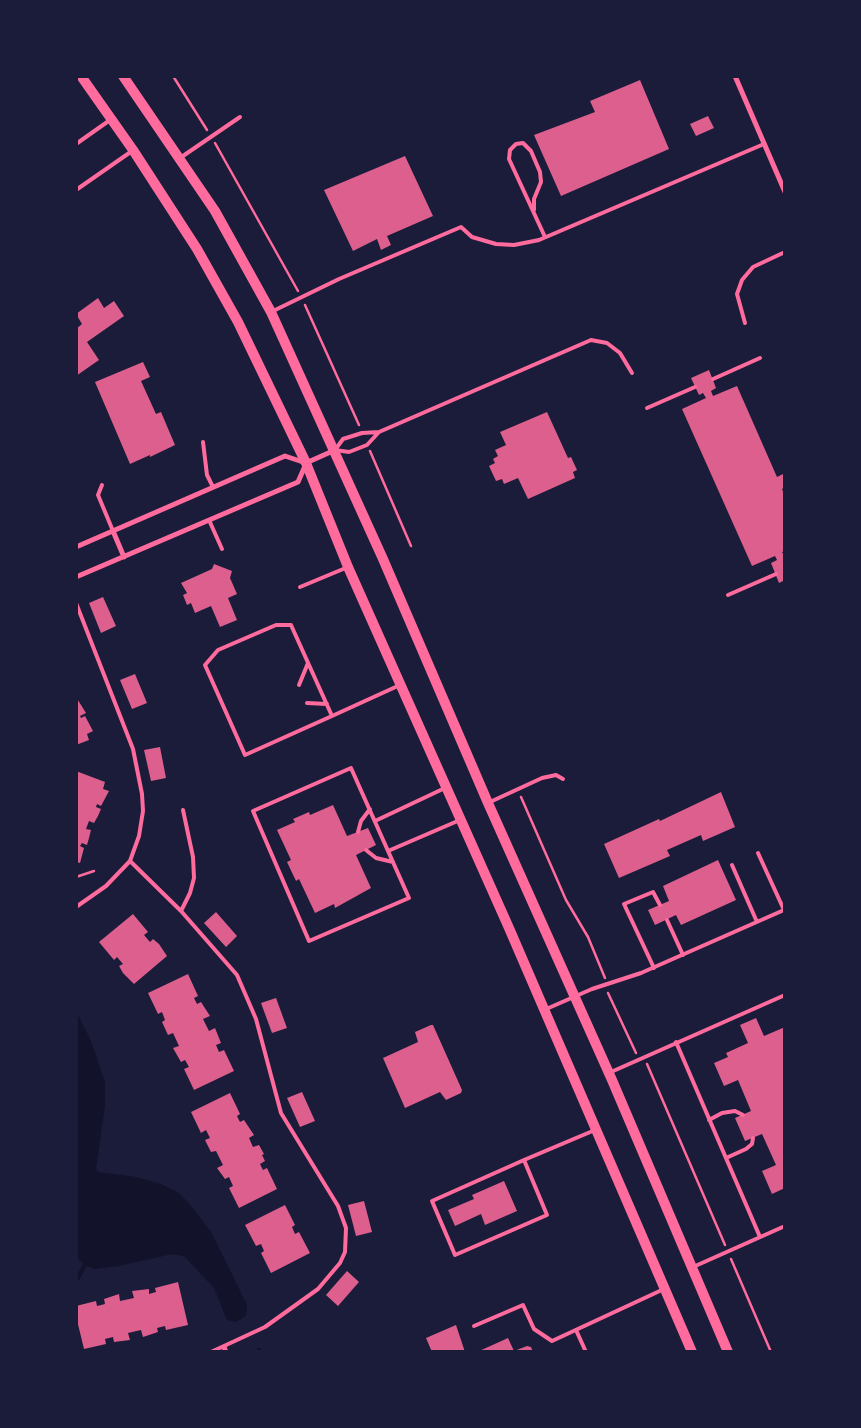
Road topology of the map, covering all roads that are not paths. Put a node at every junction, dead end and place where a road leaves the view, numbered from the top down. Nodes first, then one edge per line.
1 (81, 76) edge
2 (123, 76) edge
3 (735, 76) edge
4 (240, 118) dead end
5 (112, 119) junction
6 (76, 144) edge
7 (764, 144) junction
8 (133, 150) junction
9 (180, 158) junction
10 (76, 190) edge
11 (785, 192) edge
12 (534, 210) junction
13 (545, 237) junction
14 (785, 252) edge
15 (271, 312) junction
16 (745, 324) dead end
17 (760, 358) dead end
18 (632, 373) dead end
19 (712, 379) dead end
20 (695, 387) dead end
21 (647, 408) dead end
22 (379, 432) junction
23 (203, 442) dead end
24 (335, 450) junction
25 (306, 463) junction
26 (102, 485) dead end
27 (213, 488) junction
28 (209, 520) junction
29 (113, 531) junction
30 (76, 547) edge
31 (222, 549) dead end
32 (124, 557) junction
33 (348, 567) junction
34 (776, 574) dead end
35 (76, 577) edge
36 (300, 587) dead end
37 (728, 596) dead end
38 (76, 603) edge
39 (308, 663) junction
40 (299, 685) dead end
41 (400, 685) junction
42 (307, 703) dead end
43 (326, 704) junction
44 (332, 716) junction
45 (563, 779) dead end
46 (447, 787) junction
47 (488, 803) junction
48 (370, 809) junction
49 (183, 810) dead end
50 (460, 820) junction
51 (375, 821) junction
52 (358, 832) dead end
53 (366, 850) dead end
54 (388, 851) junction
55 (758, 853) dead end
56 (130, 861) junction
57 (393, 862) junction
58 (732, 865) dead end
59 (660, 905) dead end
60 (76, 907) edge
61 (181, 911) junction
62 (666, 920) dead end
63 (757, 922) junction
64 (683, 955) junction
65 (654, 968) junction
66 (785, 995) edge
67 (574, 996) junction
68 (544, 1010) junction
69 (676, 1042) junction
70 (609, 1072) junction
71 (743, 1115) dead end
72 (709, 1120) junction
73 (595, 1130) junction
74 (753, 1138) dead end
75 (726, 1158) junction
76 (524, 1160) junction
77 (785, 1226) edge
78 (760, 1237) junction
79 (692, 1267) junction
80 (664, 1288) junction
81 (474, 1326) dead end
82 (576, 1330) junction
83 (225, 1349) edge
84 (212, 1352) edge
85 (586, 1352) edge
86 (692, 1352) edge
87 (728, 1352) edge

1 - 5 main road
2 - 9 main road
3 - 7 street
4 - 9 lane
5 - 6 lane
5 - 8 main road
7 - 11 street
7 - 13 lane
8 - 10 lane
8 - 25 main road
9 - 15 main road
12 - 12 lane
12 - 13 lane
13 - 15 lane
14 - 16 lane
15 - 24 main road
17 - 19 lane
18 - 22 lane
20 - 21 lane
22 - 24 lane
22 - 24 lane
23 - 27 lane
24 - 25 street
24 - 47 main road
25 - 27 street
25 - 28 street
25 - 33 main road
26 - 29 lane
27 - 29 street
28 - 31 lane
28 - 32 street
29 - 30 street
29 - 32 street
32 - 35 street
33 - 36 lane
33 - 41 main road
34 - 37 lane
38 - 56 lane
39 - 40 lane
39 - 43 lane
39 - 44 lane
41 - 44 lane
41 - 46 main road
42 - 43 lane
43 - 44 lane
45 - 47 lane
46 - 50 main road
46 - 51 lane
47 - 67 main road
48 - 51 lane
48 - 52 lane
48 - 57 lane
49 - 61 lane
50 - 54 lane
50 - 68 main road
51 - 54 lane
53 - 57 lane
54 - 57 lane
55 - 63 lane
56 - 60 lane
56 - 61 lane
58 - 63 lane
59 - 65 lane
61 - 83 lane
62 - 64 lane
63 - 64 lane
64 - 65 lane
65 - 67 lane
66 - 69 lane
67 - 68 lane
67 - 70 main road
68 - 73 main road
69 - 70 lane
69 - 72 lane
70 - 79 main road
71 - 72 lane
72 - 75 lane
73 - 76 lane
73 - 80 main road
74 - 75 lane
75 - 78 lane
76 - 76 lane
77 - 78 lane
78 - 79 lane
79 - 87 main road
80 - 82 lane
80 - 86 main road
81 - 82 lane
82 - 85 lane
83 - 84 lane

